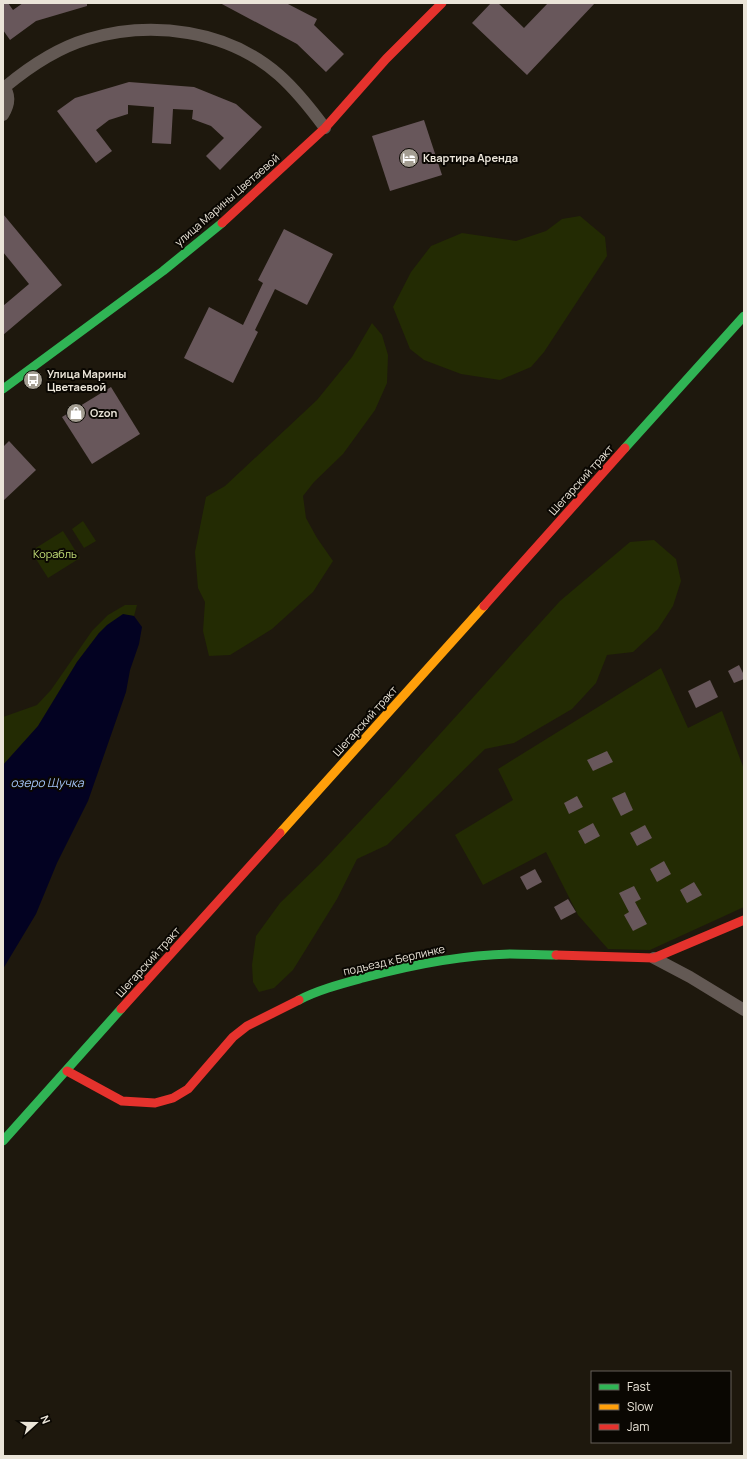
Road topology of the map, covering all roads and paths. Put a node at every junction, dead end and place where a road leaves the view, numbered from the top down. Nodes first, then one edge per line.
1 (442, 3) edge
2 (4, 87) edge
3 (3, 115) edge
4 (325, 128) junction
5 (744, 316) edge
6 (3, 389) edge
7 (744, 920) edge
8 (654, 958) junction
9 (744, 1010) edge
10 (67, 1071) junction
11 (3, 1141) edge

1 - 4 street, улица Марины Цветаевой
2 - 3 street
2 - 4 street
4 - 6 street, улица Марины Цветаевой
5 - 10 street, Шегарский тракт
7 - 8 street
8 - 9 street
8 - 10 street, подъезд к Берлинке
10 - 11 street, Шегарский тракт

